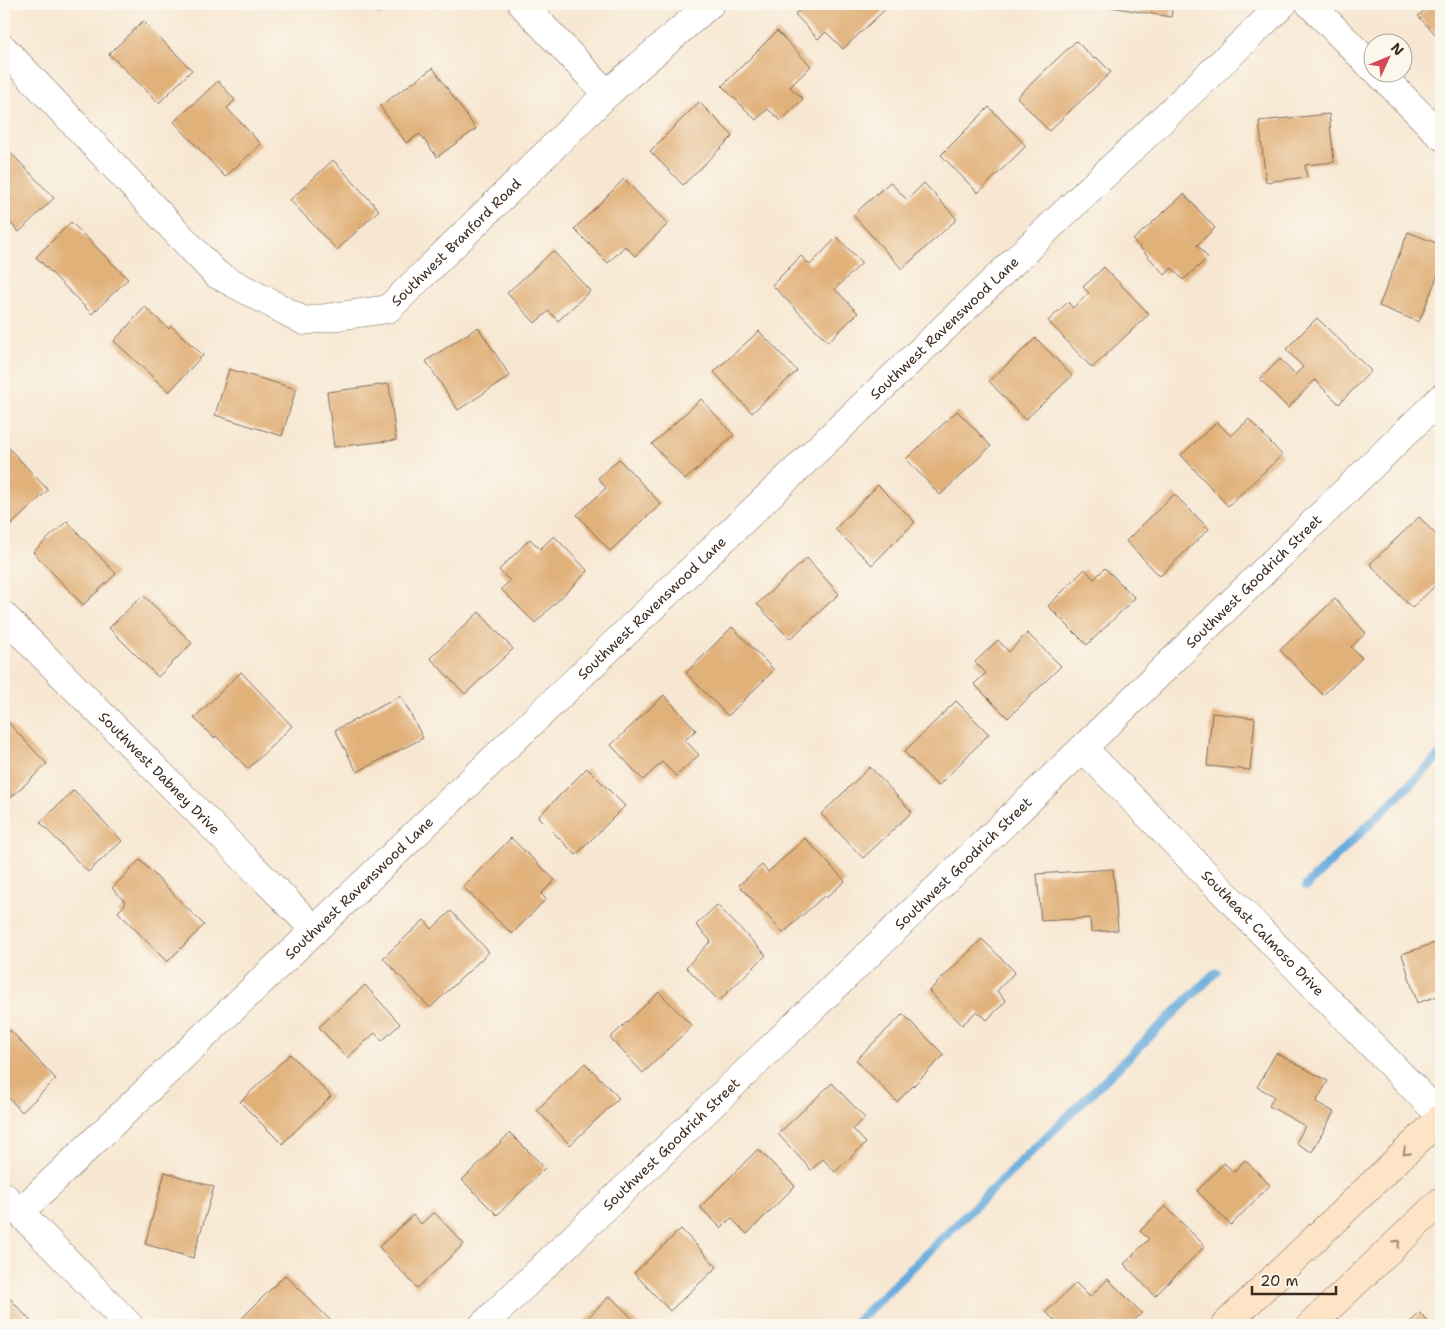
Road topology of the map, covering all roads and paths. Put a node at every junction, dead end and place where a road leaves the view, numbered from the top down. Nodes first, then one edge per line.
1 (522, 4) edge
2 (710, 4) edge
3 (1283, 4) edge
4 (1310, 4) edge
5 (4, 49) edge
6 (1362, 56) edge
7 (1388, 82) edge
8 (608, 94) junction
9 (1441, 136) edge
10 (1441, 398) edge
11 (4, 616) edge
12 (1083, 748) junction
13 (315, 930) junction
14 (1441, 1117) edge
15 (1441, 1200) edge
16 (12, 1204) edge
17 (129, 1325) edge
18 (483, 1325) edge
19 (1225, 1325) edge
20 (1312, 1325) edge

1 - 8 street
2 - 8 street, Southwest Branford Road
3 - 13 street, Southwest Ravenswood Lane
4 - 6 street
5 - 8 street, Southwest Branford Road
7 - 9 street
10 - 12 street, Southwest Goodrich Street
11 - 13 street, Southwest Dabney Drive
12 - 14 street, Southeast Calmoso Drive
12 - 18 street, Southwest Goodrich Street
13 - 16 street, Southwest Ravenswood Lane
14 -> 19 main road
20 -> 15 main road
16 - 17 street

